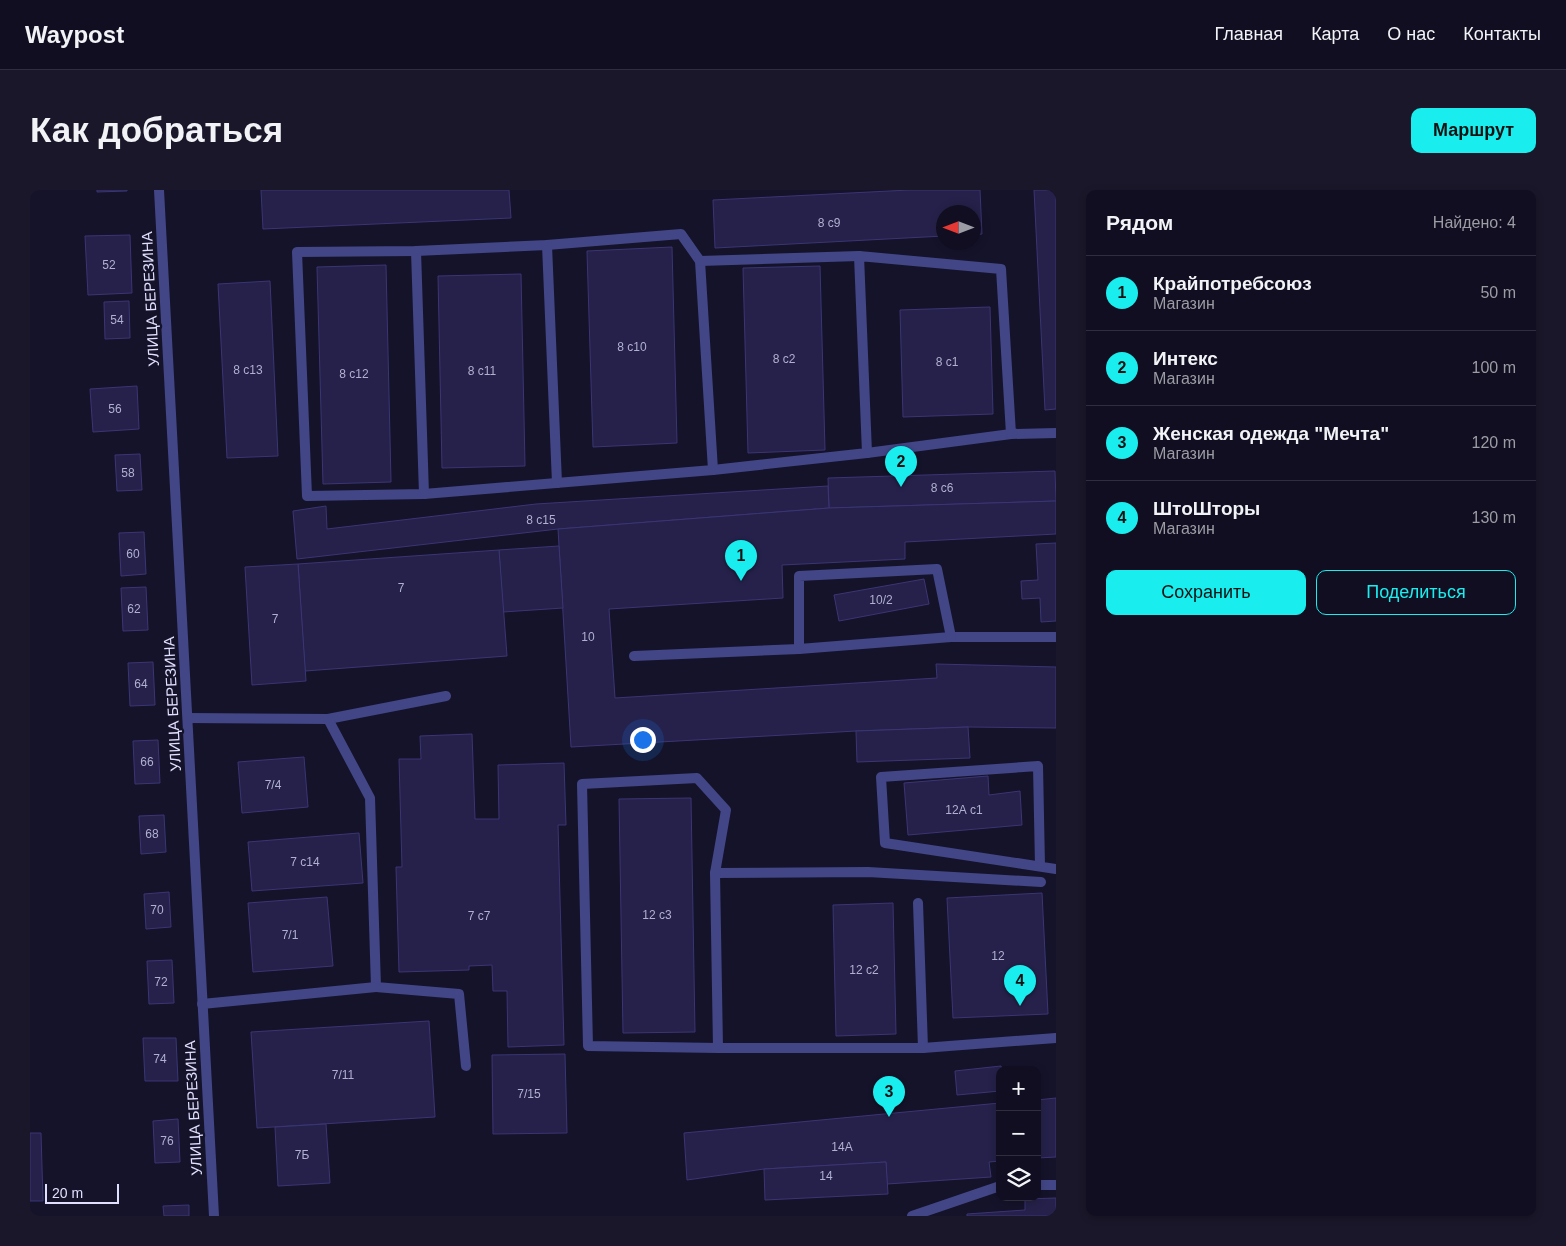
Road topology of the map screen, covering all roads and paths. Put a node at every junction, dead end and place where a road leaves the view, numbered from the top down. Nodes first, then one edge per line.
1 (159, 190) edge
2 (547, 245) junction
3 (416, 251) junction
4 (859, 256) junction
5 (700, 260) junction
6 (1056, 433) edge
7 (1011, 434) junction
8 (867, 453) junction
9 (713, 470) junction
10 (557, 483) junction
11 (424, 494) junction
12 (951, 637) junction
13 (1056, 637) edge
14 (799, 649) junction
15 (634, 656) dead end
16 (446, 696) dead end
17 (188, 718) junction
18 (328, 718) junction
19 (1040, 866) junction
20 (1056, 869) edge
21 (715, 873) junction
22 (1041, 882) dead end
23 (918, 903) dead end
24 (376, 987) junction
25 (202, 1004) junction
26 (1056, 1038) edge
27 (718, 1048) junction
28 (923, 1048) junction
29 (466, 1066) dead end
30 (1041, 1185) edge
31 (1056, 1185) edge
32 (996, 1187) edge
33 (214, 1216) edge
34 (912, 1216) edge

1 - 17 street, УЛИЦА БЕРЕЗИНА
2 - 3 street
2 - 5 street
2 - 10 street
3 - 11 street
3 - 11 street
4 - 5 street
4 - 7 street
4 - 8 street
5 - 9 street
6 - 7 street
7 - 8 street
8 - 9 street
9 - 10 street
10 - 11 street
12 - 13 street
12 - 14 street
12 - 14 street
14 - 15 street
16 - 18 street
17 - 18 street
17 - 25 street, УЛИЦА БЕРЕЗИНА
18 - 24 street
19 - 19 street
19 - 20 street
21 - 22 street
21 - 27 street
21 - 27 street
23 - 28 street
24 - 25 street
24 - 29 street
25 - 33 street, УЛИЦА БЕРЕЗИНА
26 - 28 street
27 - 28 street
30 - 31 street
32 - 34 street

